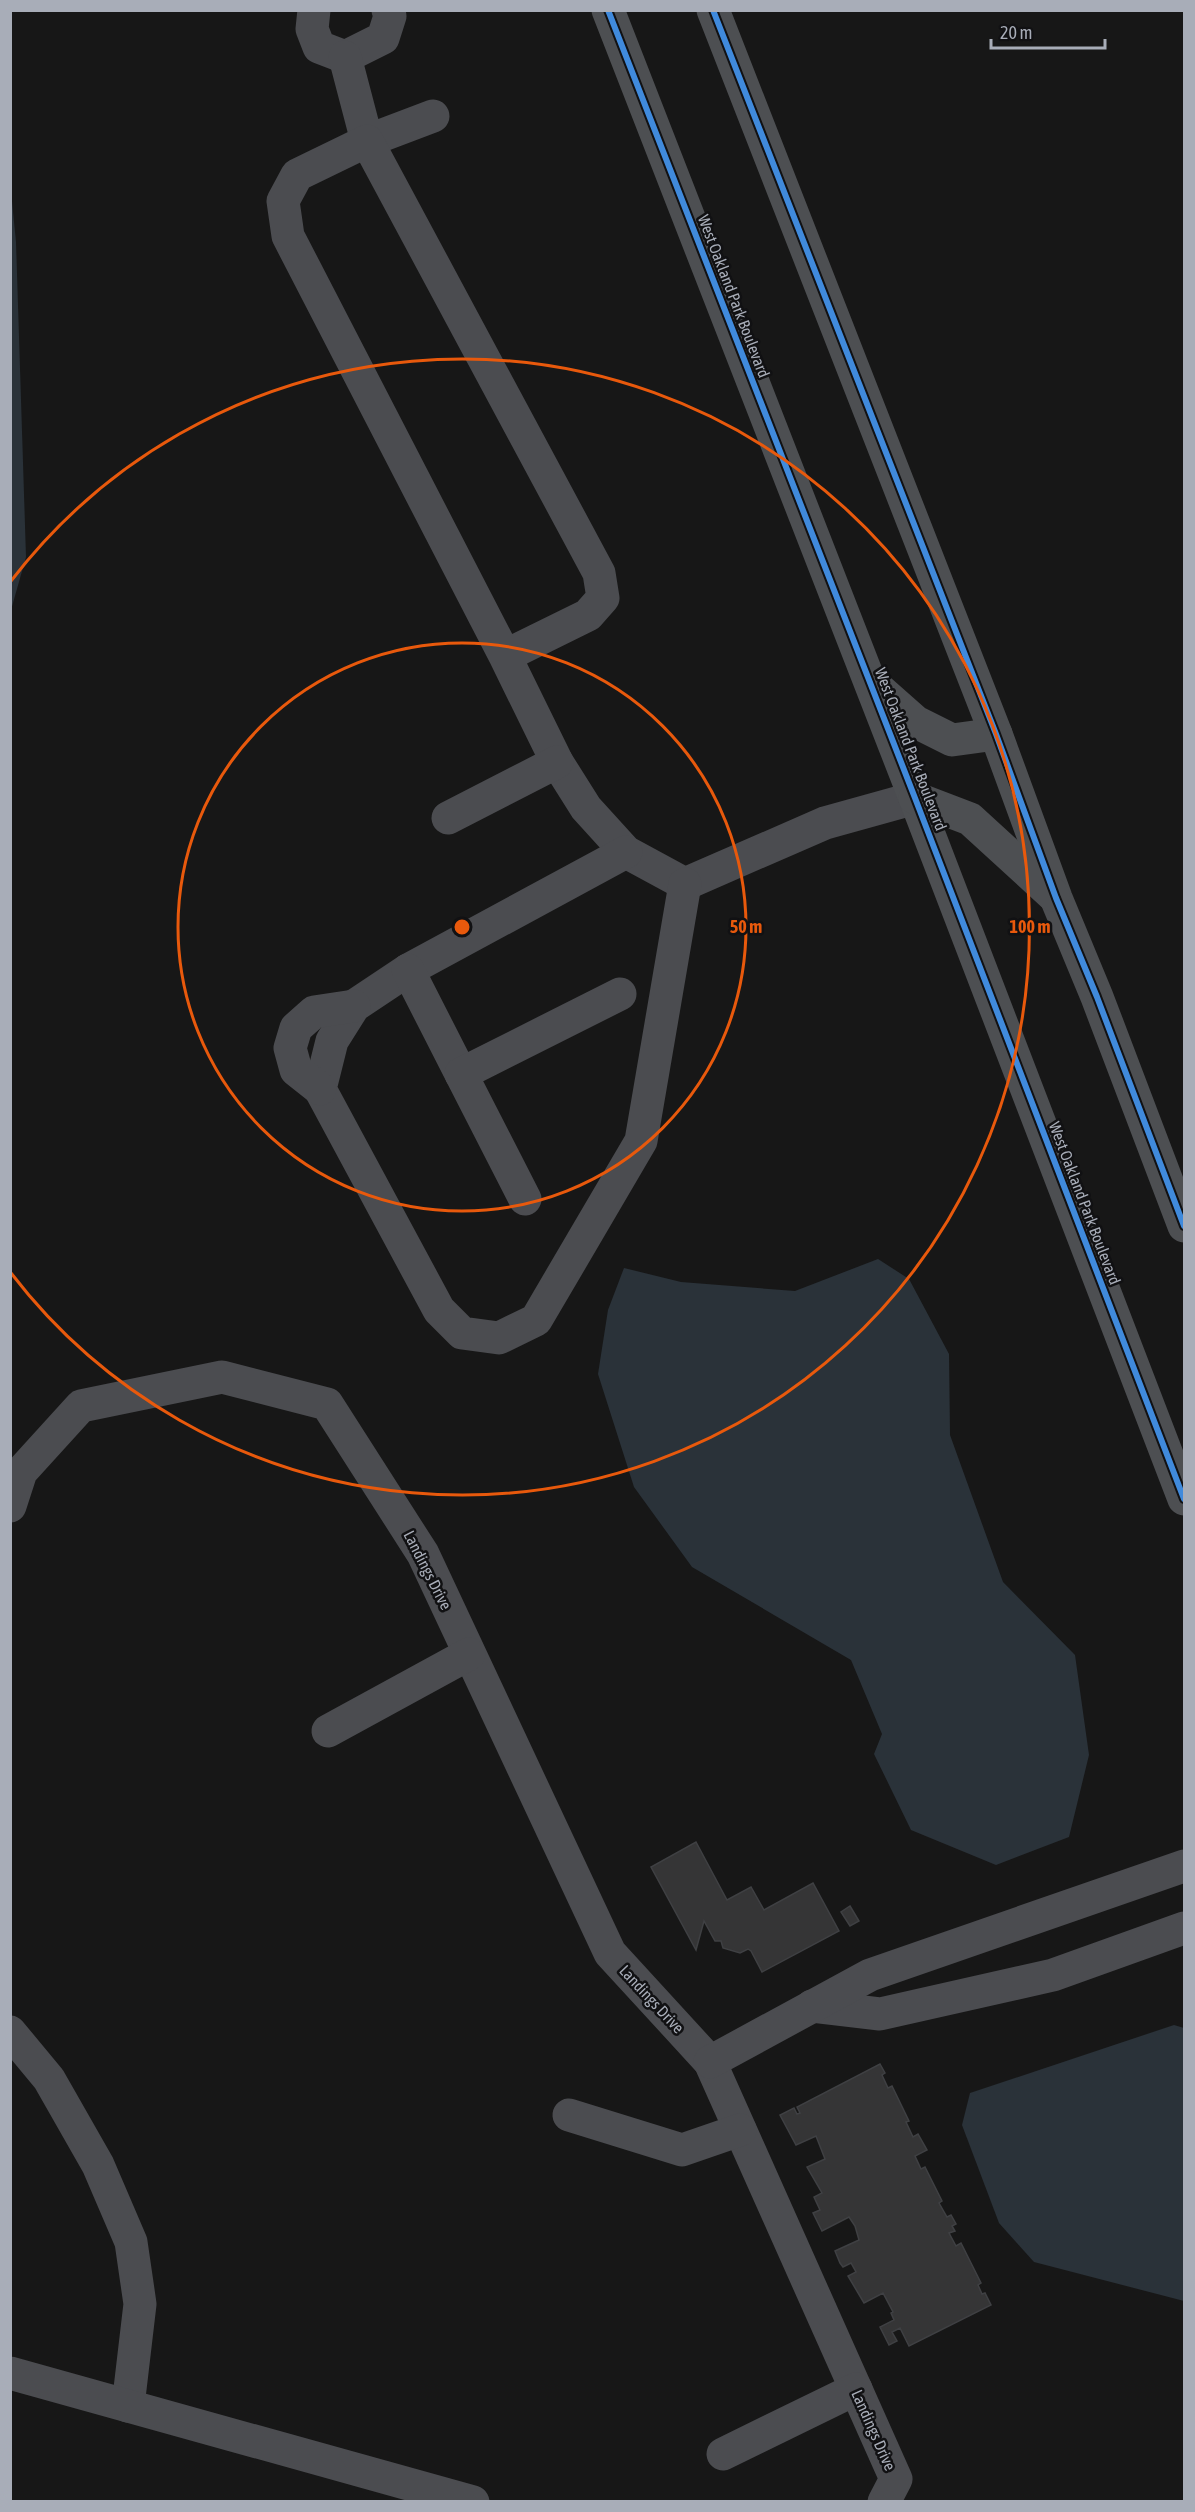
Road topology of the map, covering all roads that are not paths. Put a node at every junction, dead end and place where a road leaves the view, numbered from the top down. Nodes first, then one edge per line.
1 (314, 10) edge
2 (388, 10) edge
3 (608, 10) edge
4 (713, 10) edge
5 (345, 57) junction
6 (433, 116) dead end
7 (367, 141) junction
8 (505, 656) junction
9 (870, 680) junction
10 (996, 734) junction
11 (557, 762) junction
12 (915, 798) junction
13 (448, 818) dead end
14 (626, 852) junction
15 (685, 884) junction
16 (1056, 898) junction
17 (408, 970) junction
18 (620, 994) dead end
19 (461, 1074) junction
20 (525, 1199) dead end
21 (1185, 1226) edge
22 (1185, 1499) edge
23 (10, 1506) edge
24 (469, 1654) junction
25 (328, 1731) dead end
26 (1185, 1866) edge
27 (1185, 1928) edge
28 (812, 2006) junction
29 (10, 2032) edge
30 (710, 2062) junction
31 (569, 2115) dead end
32 (740, 2130) junction
33 (10, 2373) edge
34 (856, 2389) junction
35 (129, 2406) junction
36 (723, 2454) dead end
37 (473, 2502) edge
38 (884, 2502) edge

1 - 5 lane
2 - 5 lane
3 - 9 main road, West Oakland Park Boulevard
4 - 10 main road
5 - 7 lane
6 - 7 lane
7 - 8 lane
7 - 8 lane
8 - 11 lane
9 - 10 main road
9 - 12 main road, West Oakland Park Boulevard
10 - 16 main road
11 - 13 lane
11 - 14 lane
12 - 15 lane
12 - 16 main road
12 - 22 main road, West Oakland Park Boulevard
14 - 15 lane
14 - 17 lane
15 - 17 lane
16 - 21 main road
17 - 19 lane
18 - 19 lane
19 - 20 lane
23 - 24 lane, Landings Drive
24 - 25 lane
24 - 30 lane, Landings Drive
26 - 28 lane
27 - 28 lane
28 - 30 lane
29 - 35 lane
30 - 32 lane, Landings Drive
31 - 32 lane
32 - 34 lane, Landings Drive
33 - 35 lane
34 - 36 lane
34 - 38 lane, Landings Drive
35 - 37 lane

